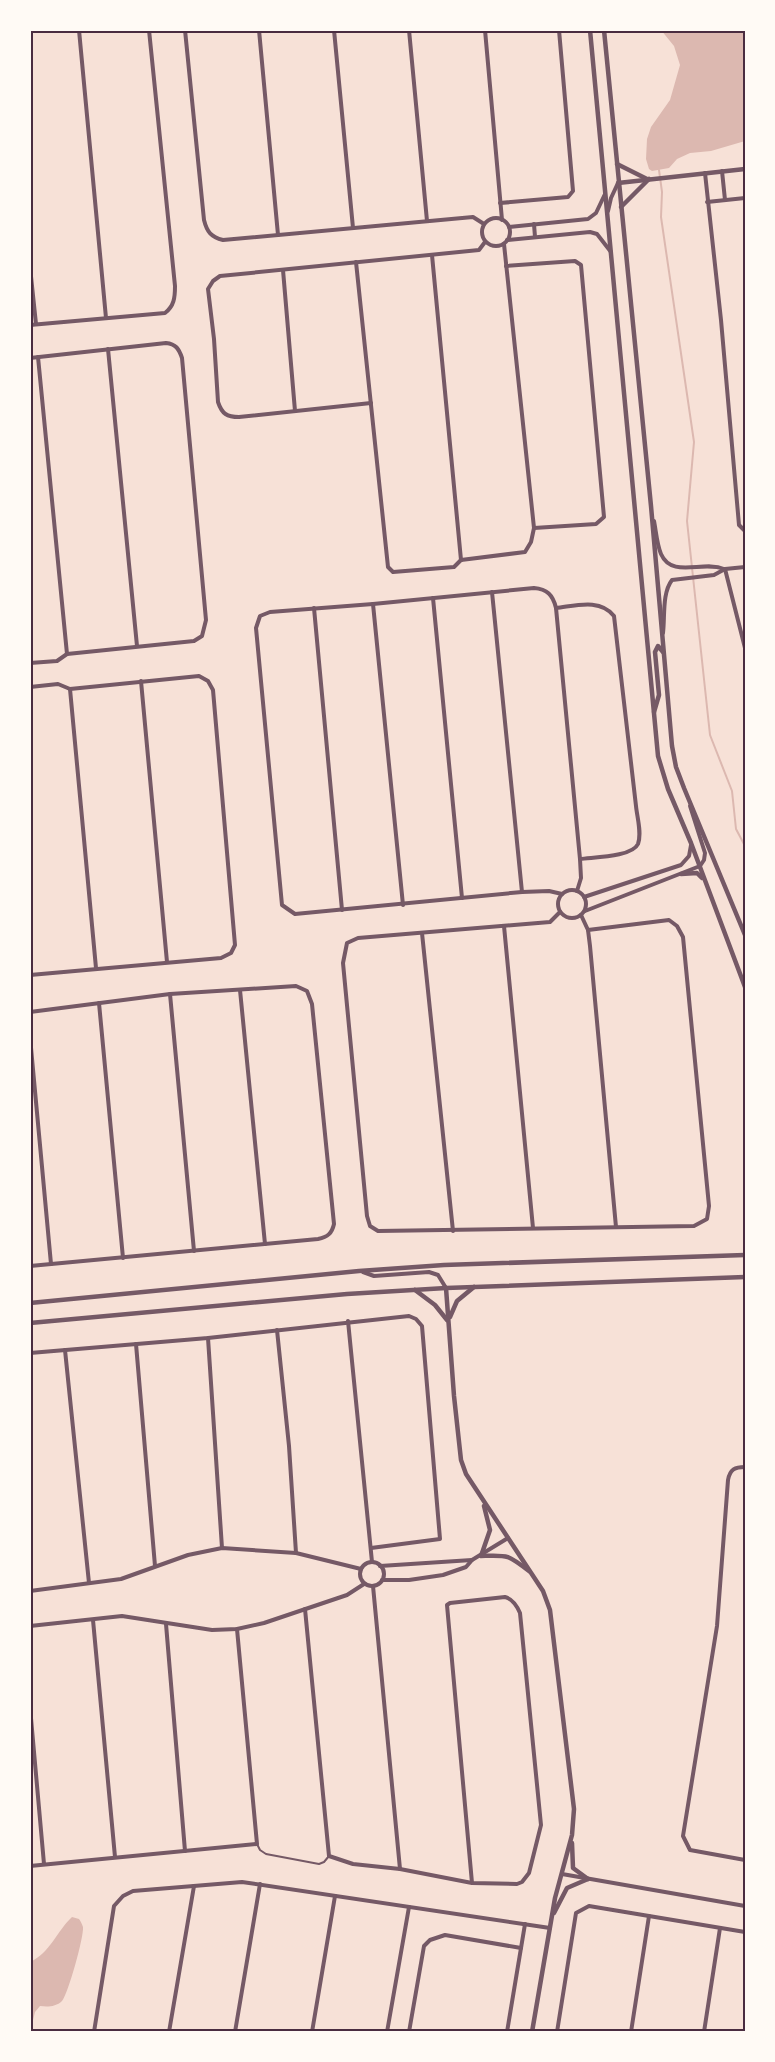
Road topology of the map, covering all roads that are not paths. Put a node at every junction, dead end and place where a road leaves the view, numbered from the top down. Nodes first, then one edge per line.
1 (79, 30) edge
2 (150, 30) edge
3 (184, 30) edge
4 (259, 30) edge
5 (334, 30) edge
6 (409, 30) edge
7 (484, 30) edge
8 (559, 30) edge
9 (590, 30) edge
10 (604, 30) edge
11 (617, 164) junction
12 (745, 169) edge
13 (722, 171) junction
14 (705, 173) junction
15 (651, 179) junction
16 (618, 183) junction
17 (606, 191) junction
18 (745, 198) edge
19 (725, 200) junction
20 (707, 202) junction
21 (500, 204) junction
22 (621, 208) junction
23 (608, 212) junction
24 (502, 219) junction
25 (427, 221) junction
26 (484, 224) junction
27 (534, 224) junction
28 (509, 227) junction
29 (353, 228) junction
30 (278, 235) junction
31 (535, 237) junction
32 (485, 242) junction
33 (506, 242) junction
34 (612, 253) junction
35 (432, 255) junction
36 (356, 262) junction
37 (506, 266) junction
38 (30, 267) edge
39 (283, 270) junction
40 (106, 318) junction
41 (33, 325) edge
42 (108, 349) junction
43 (38, 357) junction
44 (30, 358) edge
45 (371, 403) junction
46 (295, 411) junction
47 (651, 506) junction
48 (534, 528) junction
49 (744, 530) edge
50 (461, 560) junction
51 (745, 567) edge
52 (725, 569) junction
53 (492, 592) junction
54 (433, 598) junction
55 (373, 604) junction
56 (314, 608) junction
57 (556, 608) junction
58 (663, 639) junction
59 (137, 646) junction
60 (745, 648) edge
61 (664, 652) junction
62 (67, 654) junction
63 (30, 663) edge
64 (141, 681) junction
65 (30, 687) edge
66 (70, 689) junction
67 (653, 715) junction
68 (684, 788) junction
69 (691, 843) junction
70 (580, 859) junction
71 (699, 866) junction
72 (681, 874) junction
73 (644, 876) junction
74 (649, 885) junction
75 (707, 885) junction
76 (577, 891) junction
77 (522, 892) junction
78 (562, 894) junction
79 (584, 897) junction
80 (462, 898) junction
81 (403, 904) junction
82 (342, 910) junction
83 (560, 912) junction
84 (583, 913) junction
85 (504, 926) junction
86 (588, 930) junction
87 (422, 933) junction
88 (745, 935) edge
89 (167, 962) junction
90 (96, 969) junction
91 (30, 975) edge
92 (745, 987) edge
93 (240, 990) junction
94 (170, 994) junction
95 (99, 1003) junction
96 (30, 1012) edge
97 (30, 1037) edge
98 (616, 1227) junction
99 (533, 1228) junction
100 (453, 1231) junction
101 (265, 1244) junction
102 (194, 1251) junction
103 (745, 1255) edge
104 (123, 1258) junction
105 (51, 1264) junction
106 (30, 1266) edge
107 (359, 1271) junction
108 (745, 1277) edge
109 (475, 1287) junction
110 (446, 1288) junction
111 (415, 1290) junction
112 (30, 1303) edge
113 (348, 1321) junction
114 (30, 1323) edge
115 (449, 1323) junction
116 (277, 1330) junction
117 (208, 1338) junction
118 (136, 1344) junction
119 (65, 1350) junction
120 (30, 1353) edge
121 (745, 1467) edge
122 (483, 1501) junction
123 (508, 1538) junction
124 (222, 1548) junction
125 (371, 1548) junction
126 (296, 1553) junction
127 (481, 1556) junction
128 (472, 1560) junction
129 (372, 1562) junction
130 (155, 1566) junction
131 (380, 1566) junction
132 (361, 1569) junction
133 (533, 1574) junction
134 (382, 1580) junction
135 (89, 1583) junction
136 (364, 1584) junction
137 (373, 1586) junction
138 (30, 1591) edge
139 (305, 1609) junction
140 (93, 1620) junction
141 (166, 1624) junction
142 (30, 1626) edge
143 (237, 1629) junction
144 (30, 1707) edge
145 (572, 1835) junction
146 (257, 1844) junction
147 (185, 1851) junction
148 (329, 1856) junction
149 (115, 1857) junction
150 (745, 1860) edge
151 (44, 1864) junction
152 (30, 1866) edge
153 (400, 1869) junction
154 (562, 1874) junction
155 (588, 1879) junction
156 (472, 1883) junction
157 (260, 1884) junction
158 (194, 1886) junction
159 (335, 1896) junction
160 (745, 1906) edge
161 (409, 1907) junction
162 (649, 1916) junction
163 (550, 1920) junction
164 (525, 1924) junction
165 (549, 1928) junction
166 (720, 1928) junction
167 (745, 1932) edge
168 (521, 1948) junction
169 (94, 2032) edge
170 (169, 2032) edge
171 (236, 2032) edge
172 (312, 2032) edge
173 (387, 2032) edge
174 (409, 2032) edge
175 (507, 2032) edge
176 (532, 2032) edge
177 (557, 2032) edge
178 (631, 2032) edge
179 (704, 2032) edge

1 - 40 street
2 - 40 street
3 - 30 street
4 - 30 street
5 - 29 street
6 - 25 street
7 - 21 street
8 - 21 street
9 - 17 street
10 - 11 street
11 - 15 street
11 - 16 street
12 - 13 street
13 - 14 street
13 - 19 street
14 - 15 street
14 - 20 street
15 - 16 street
15 - 22 street
16 - 22 street
16 - 23 street
17 - 23 street
17 - 27 street
18 - 19 street
19 - 20 street
20 - 49 street
21 - 24 street
22 - 47 street
23 - 34 street
24 - 26 street
24 - 28 street
25 - 26 street
25 - 29 street
26 - 32 street
27 - 28 street
27 - 31 street
28 - 33 street
29 - 30 street
31 - 33 street
31 - 34 street
32 - 33 street
32 - 35 street
33 - 37 street
34 - 67 street
35 - 36 street
35 - 50 street
36 - 39 street
36 - 45 street
37 - 48 street
37 - 48 street
38 - 41 street
39 - 46 street
39 - 46 street
40 - 41 street
42 - 43 street
42 - 59 street
42 - 59 street
43 - 44 street
43 - 62 street
45 - 46 street
45 - 50 street
47 - 52 street
47 - 58 street
48 - 50 street
51 - 52 street
52 - 58 street
52 - 60 street
53 - 54 street
53 - 57 street
53 - 77 street
54 - 55 street
54 - 80 street
55 - 56 street
55 - 81 street
56 - 82 street
56 - 82 street
57 - 70 street
57 - 70 street
58 - 61 street
59 - 62 street
61 - 67 street
61 - 68 street
62 - 63 street
64 - 66 street
64 - 89 street
64 - 89 street
65 - 66 street
66 - 90 street
67 - 69 street
68 - 71 street
68 - 88 street
69 - 71 street
69 - 73 street
70 - 76 street
71 - 72 street
71 - 75 street
72 - 74 street
72 - 75 street
73 - 74 street
73 - 79 street
74 - 84 street
75 - 92 street
76 - 78 street
76 - 79 street
77 - 78 street
77 - 80 street
78 - 83 street
79 - 84 street
80 - 81 street
81 - 82 street
83 - 84 street
83 - 85 street
84 - 86 street
85 - 87 street
85 - 99 street
86 - 98 street
86 - 98 street
87 - 100 street
87 - 100 street
89 - 90 street
90 - 91 street
93 - 94 street
93 - 101 street
93 - 101 street
94 - 95 street
94 - 102 street
95 - 96 street
95 - 104 street
97 - 105 street
98 - 99 street
99 - 100 street
101 - 102 street
102 - 104 street
103 - 107 street
104 - 105 street
105 - 106 street
107 - 110 street
107 - 112 street
108 - 109 street
109 - 110 street
109 - 115 street
110 - 111 street
110 - 115 street
111 - 114 street
111 - 115 street
113 - 116 street
113 - 125 street
113 - 125 street
115 - 122 street
116 - 117 street
116 - 126 street
117 - 118 street
117 - 124 street
118 - 119 street
118 - 130 street
119 - 120 street
119 - 135 street
121 - 150 street
122 - 123 street
122 - 127 street
123 - 127 street
123 - 133 street
124 - 126 street
124 - 130 street
125 - 129 street
126 - 132 street
127 - 128 street
127 - 133 street
128 - 131 street
128 - 134 street
129 - 131 street
129 - 132 street
130 - 135 street
131 - 134 street
132 - 136 street
133 - 145 street
134 - 137 street
135 - 138 street
136 - 137 street
136 - 139 street
137 - 153 street
139 - 143 street
139 - 148 street
140 - 141 street
140 - 142 street
140 - 149 street
141 - 143 street
141 - 147 street
143 - 146 street
144 - 151 street
145 - 154 street
145 - 155 street
146 - 147 street
146 - 148 lane
147 - 149 street
148 - 153 street
149 - 151 street
151 - 152 street
153 - 156 street
154 - 155 street
154 - 163 street
155 - 160 street
155 - 163 street
156 - 156 street
157 - 158 street
157 - 159 street
157 - 171 street
158 - 169 street
158 - 170 street
159 - 161 street
159 - 172 street
161 - 164 street
161 - 173 street
162 - 166 street
162 - 177 street
162 - 178 street
163 - 165 street
164 - 165 street
164 - 168 street
165 - 176 street
166 - 167 street
166 - 179 street
168 - 174 street
168 - 175 street

